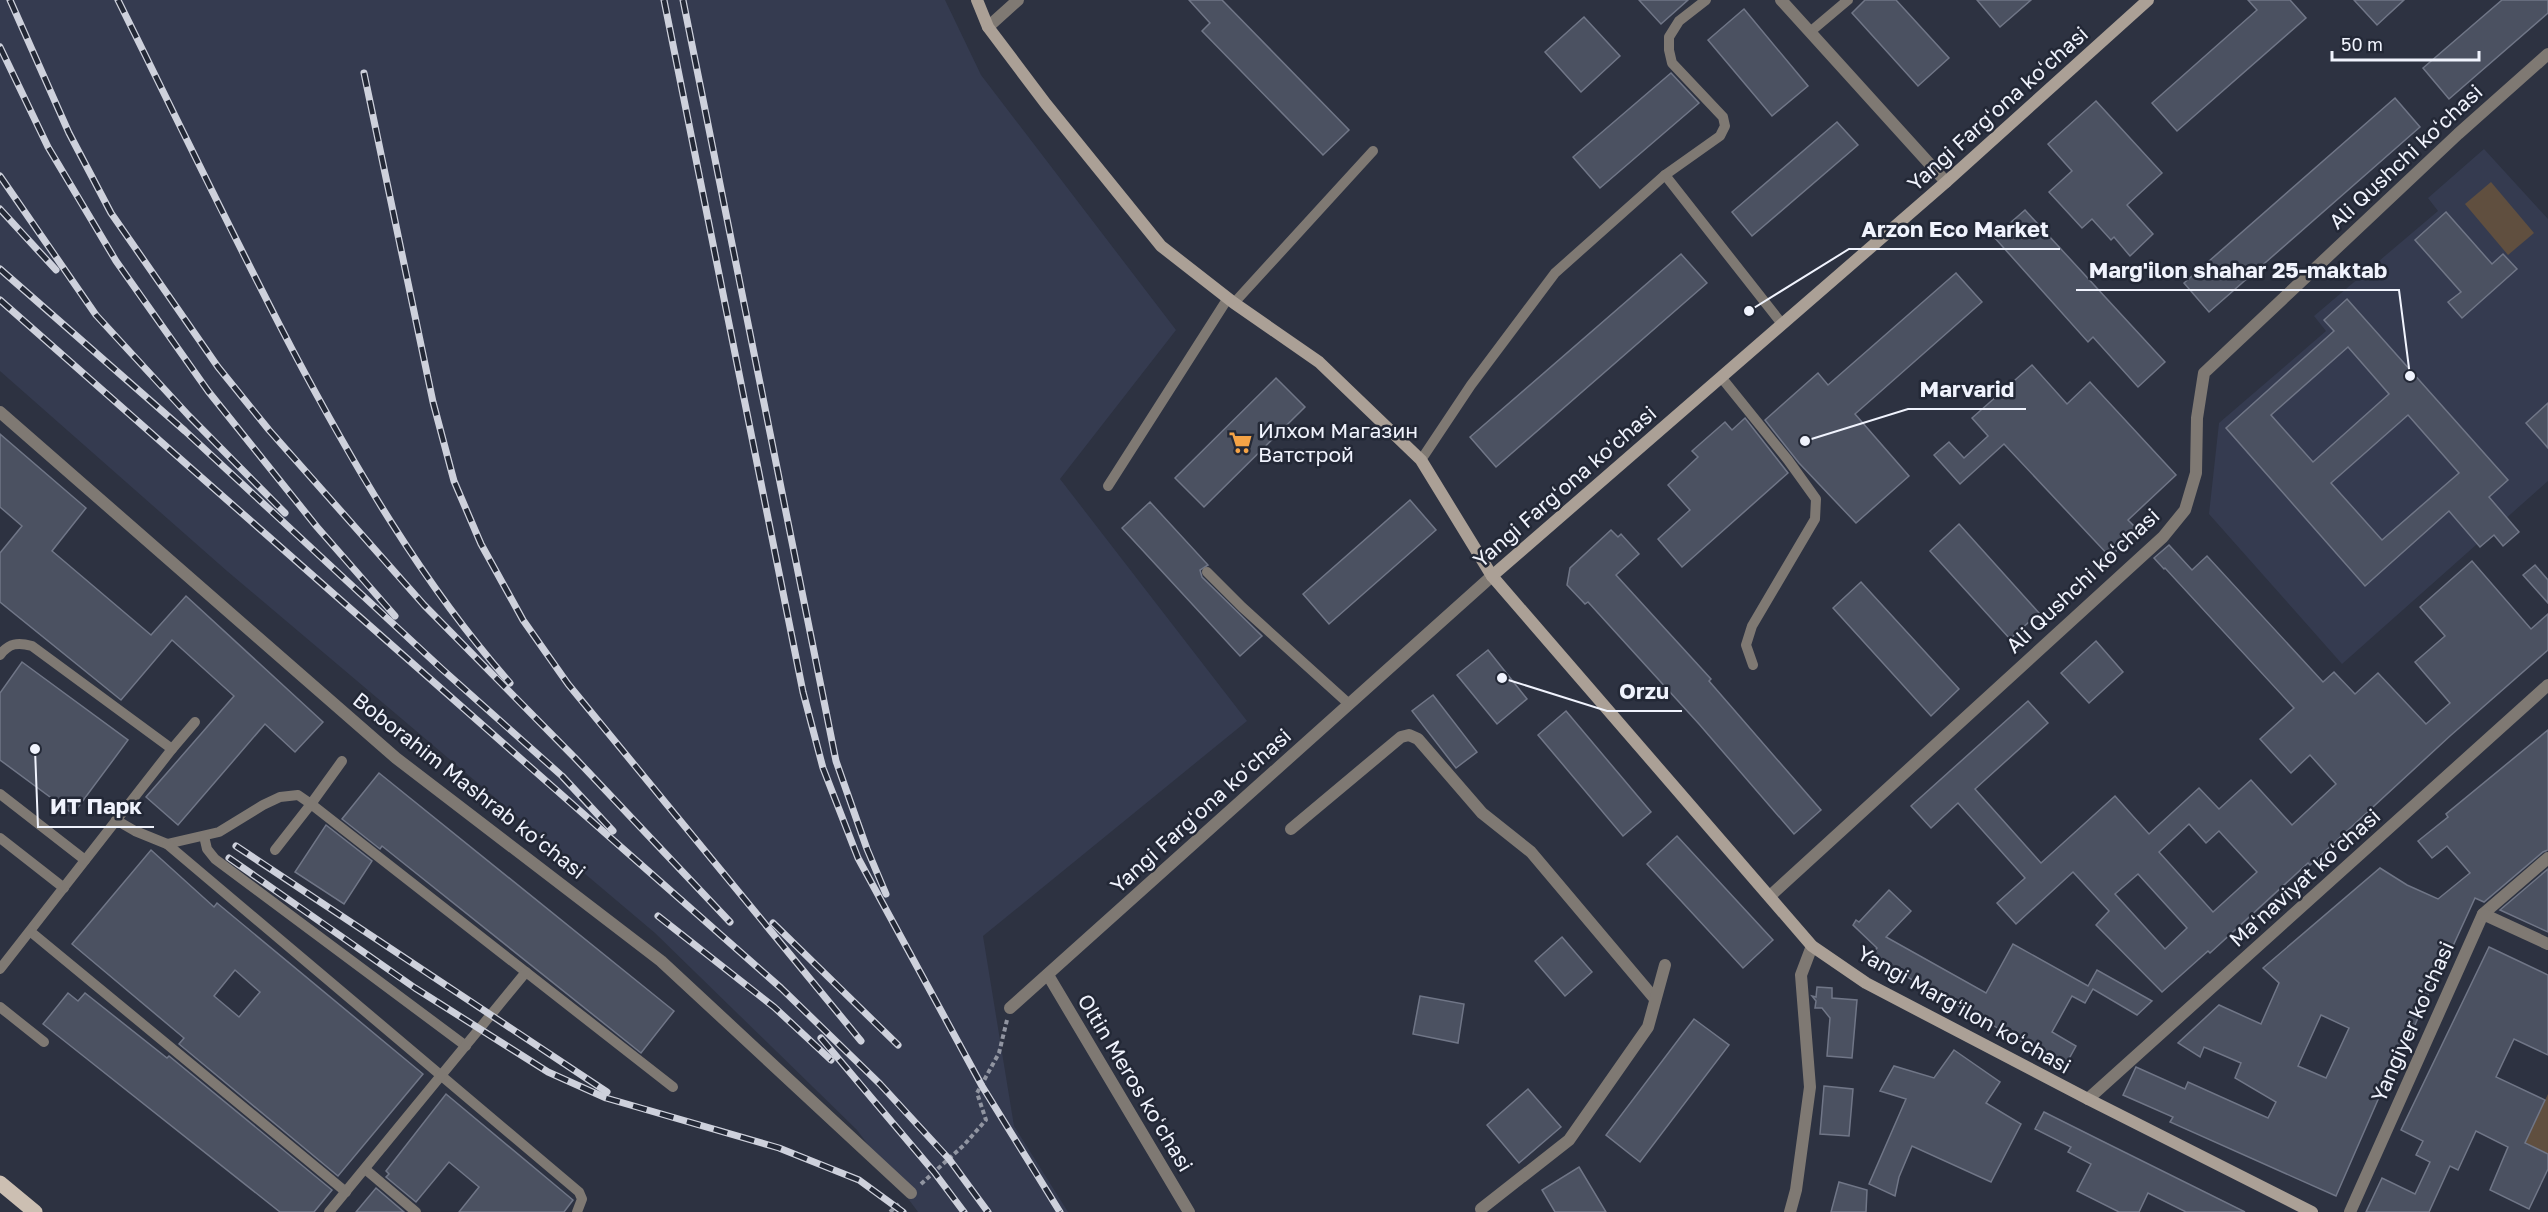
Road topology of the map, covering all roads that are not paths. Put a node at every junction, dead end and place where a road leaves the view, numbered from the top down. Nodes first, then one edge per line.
1 (977, 0) edge
2 (1018, 0) edge
3 (1706, 0) edge
4 (1781, 0) edge
5 (1848, 0) edge
6 (2140, 3) edge
7 (988, 27) junction
8 (1810, 32) junction
9 (2548, 54) edge
10 (1373, 150) dead end
11 (1665, 176) junction
12 (1946, 182) junction
13 (1231, 300) junction
14 (1782, 324) junction
15 (1721, 377) junction
16 (0, 412) edge
17 (1421, 460) junction
18 (1108, 486) dead end
19 (1207, 572) dead end
20 (1492, 576) junction
21 (0, 655) edge
22 (1753, 665) dead end
23 (2548, 685) edge
24 (1349, 704) junction
25 (195, 722) dead end
26 (172, 749) junction
27 (342, 761) dead end
28 (0, 794) edge
29 (311, 804) junction
30 (116, 820) junction
31 (1292, 829) dead end
32 (204, 836) junction
33 (0, 838) edge
34 (167, 844) junction
35 (275, 850) dead end
36 (2548, 858) edge
37 (85, 860) junction
38 (64, 888) junction
39 (1770, 896) junction
40 (2483, 914) junction
41 (31, 932) junction
42 (2548, 944) edge
43 (1812, 946) junction
44 (1665, 965) dead end
45 (0, 969) edge
46 (526, 972) junction
47 (1048, 975) junction
48 (1655, 999) junction
49 (0, 1007) edge
50 (1010, 1008) road end
51 (44, 1042) dead end
52 (466, 1046) junction
53 (441, 1077) junction
54 (673, 1087) dead end
55 (2088, 1099) junction
56 (365, 1169) junction
57 (0, 1183) edge
58 (346, 1192) junction
59 (911, 1193) road end
60 (1481, 1209) dead end
61 (35, 1212) edge
62 (329, 1212) edge
63 (416, 1212) edge
64 (578, 1212) edge
65 (1189, 1212) edge
66 (1790, 1212) edge
67 (2312, 1212) edge
68 (2350, 1212) edge

1 - 7 main road, Yangi Margʻilon koʻchasi
2 - 7 street
3 - 11 lane
4 - 8 street
5 - 8 lane
6 - 12 main road, Yangi Fargʻona koʻchasi
7 - 13 main road, Yangi Margʻilon koʻchasi
8 - 12 street
9 - 39 street, Ali Qushchi koʻchasi
10 - 13 lane
11 - 14 lane
11 - 17 lane
12 - 14 main road, Yangi Fargʻona koʻchasi
13 - 17 main road, Yangi Margʻilon koʻchasi
13 - 18 lane
14 - 15 main road, Yangi Fargʻona koʻchasi
15 - 20 main road, Yangi Fargʻona koʻchasi
15 - 22 lane
16 - 59 street, Boborahim Mashrab koʻchasi
17 - 20 main road, Yangi Margʻilon koʻchasi
19 - 24 lane
20 - 24 street, Yangi Fargʻona koʻchasi
20 - 39 main road, Yangi Margʻilon koʻchasi
21 - 26 lane
23 - 55 street, Maʻnaviyat koʻchasi
24 - 47 street, Yangi Fargʻona koʻchasi
25 - 26 lane
26 - 30 lane
27 - 29 lane
28 - 37 lane
29 - 32 lane
29 - 35 lane
29 - 46 lane
30 - 34 lane
30 - 37 lane
31 - 48 street
32 - 34 lane
32 - 52 lane
33 - 38 lane
34 - 53 lane
36 - 40 street
37 - 38 lane
38 - 41 lane
39 - 43 main road, Yangi Margʻilon koʻchasi
40 - 42 street
40 - 68 street, Yangiyer ko'chasi
41 - 45 lane
41 - 58 lane
43 - 55 main road, Yangi Margʻilon koʻchasi
43 - 66 street
44 - 48 street
46 - 52 lane
46 - 54 lane
47 - 50 street, Yangi Fargʻona koʻchasi
47 - 65 street, Oltin Meros koʻchasi
48 - 60 street
49 - 51 lane
52 - 53 lane
53 - 56 lane
53 - 64 lane
55 - 67 main road, Yangi Margʻilon koʻchasi
56 - 58 lane
56 - 63 lane
57 - 61 main road
58 - 62 lane

